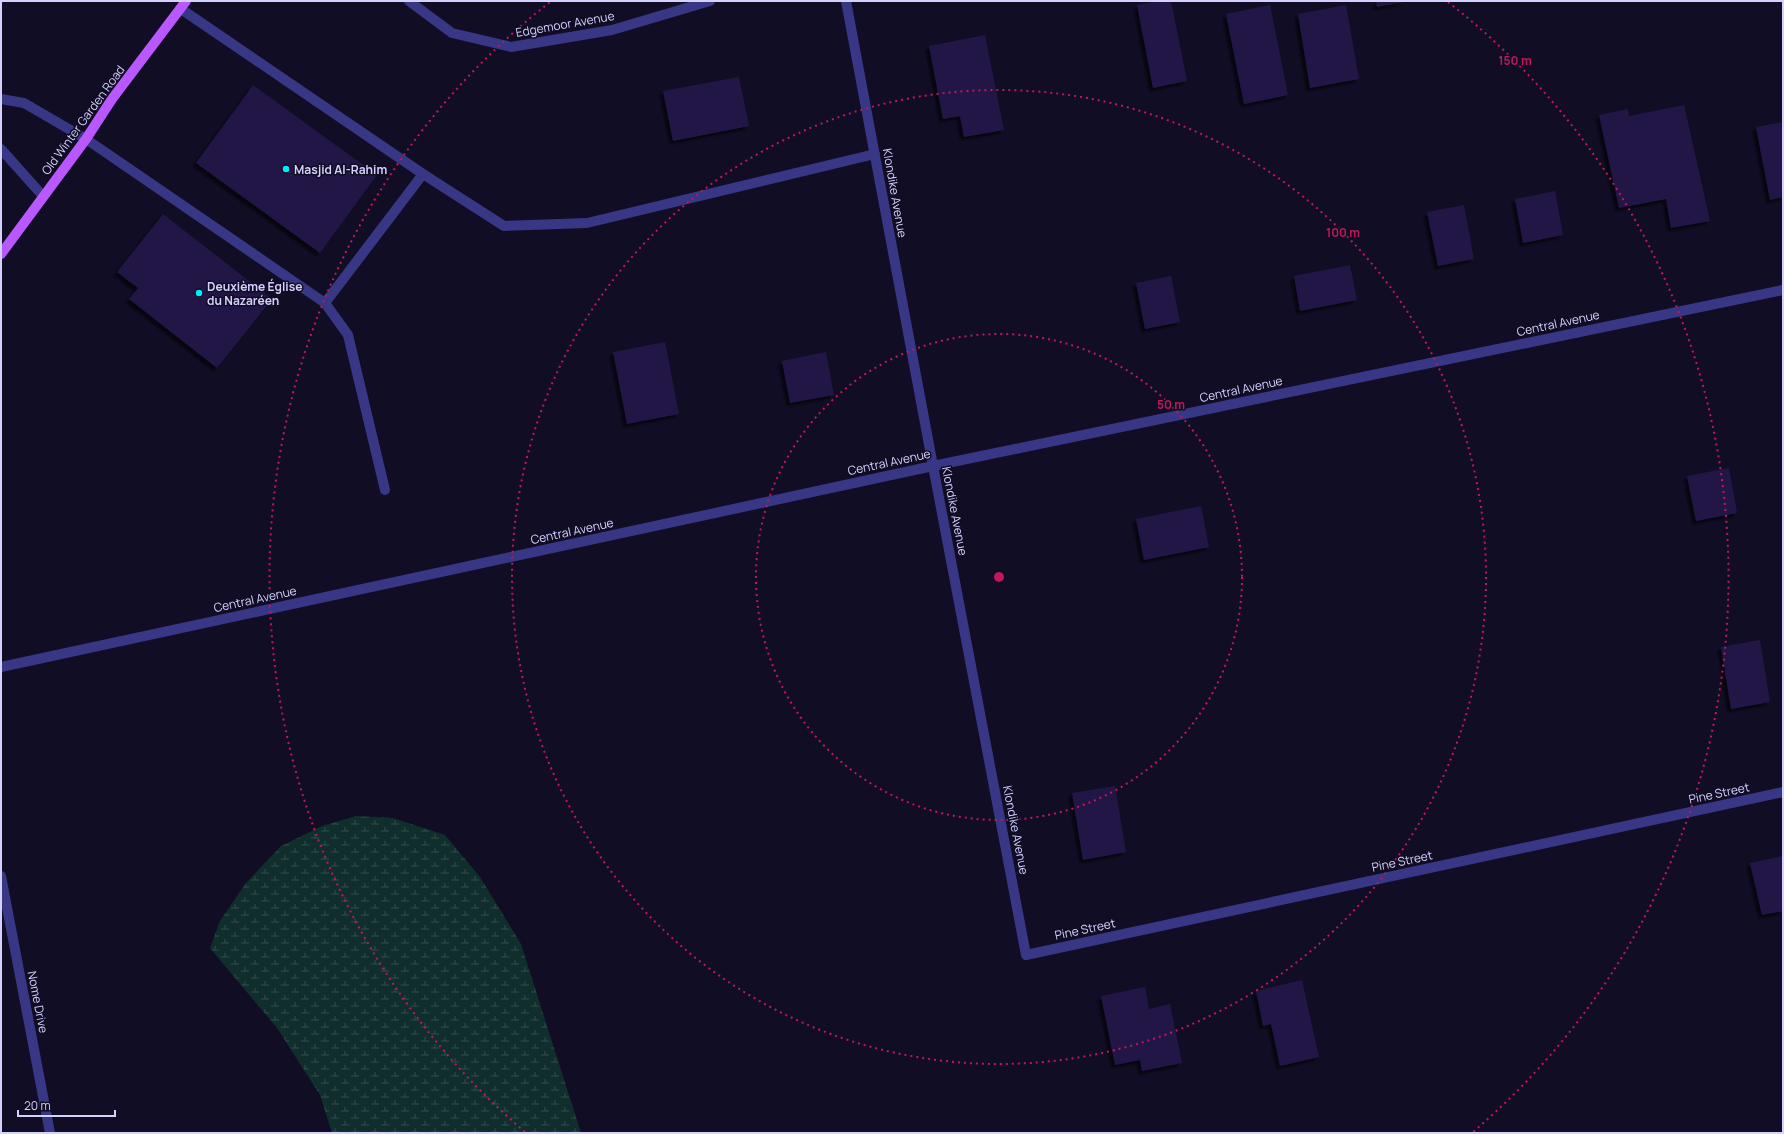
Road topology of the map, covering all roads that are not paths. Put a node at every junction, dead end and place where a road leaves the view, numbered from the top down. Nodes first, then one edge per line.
1 (409, 1) edge
2 (710, 1) edge
3 (846, 1) edge
4 (184, 5) edge
5 (1, 99) edge
6 (86, 139) junction
7 (1, 149) edge
8 (875, 154) junction
9 (423, 174) junction
10 (43, 196) junction
11 (1, 254) edge
12 (1783, 290) edge
13 (325, 303) junction
14 (933, 466) junction
15 (385, 490) dead end
16 (1, 667) edge
17 (1783, 792) edge
18 (1, 876) edge
19 (1026, 955) joint
20 (50, 1133) edge

1 - 2 street, Edgemoor Avenue
3 - 8 street, Klondike Avenue
4 - 6 main road, Old Winter Garden Road
4 - 9 street
5 - 6 street
6 - 10 main road, Old Winter Garden Road
6 - 13 street
7 - 10 street
8 - 9 street
8 - 14 street, Klondike Avenue
9 - 13 street
10 - 11 main road, Old Winter Garden Road
12 - 14 street, Central Avenue
13 - 15 street
14 - 16 street, Central Avenue
14 - 19 street, Klondike Avenue
17 - 19 street, Pine Street
18 - 20 street, Nome Drive

